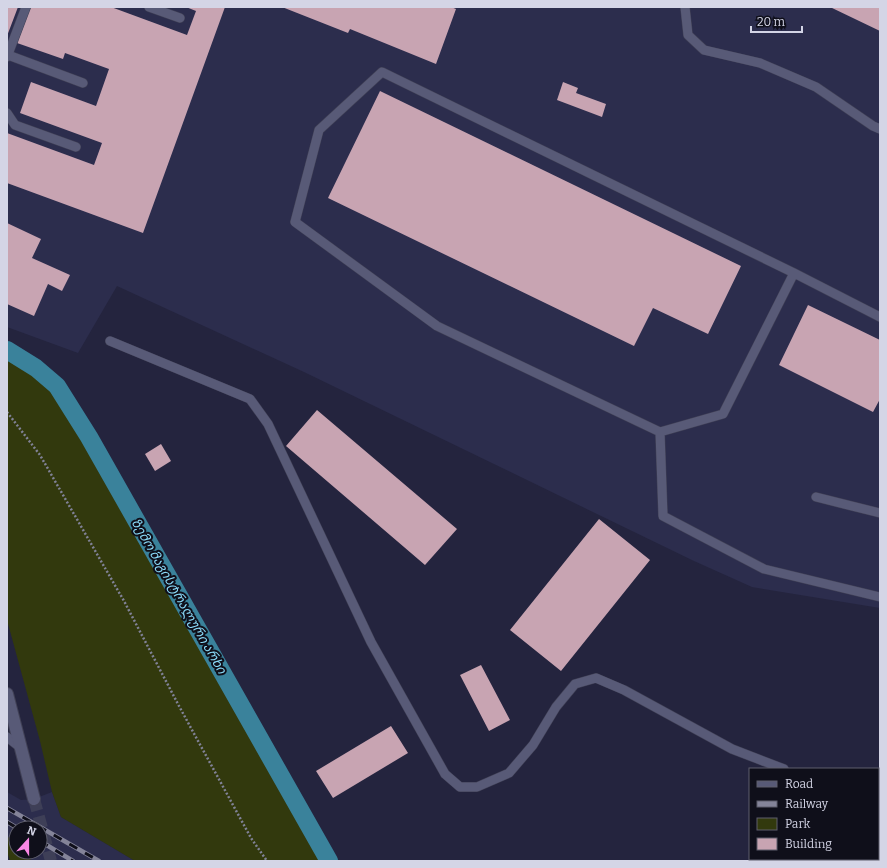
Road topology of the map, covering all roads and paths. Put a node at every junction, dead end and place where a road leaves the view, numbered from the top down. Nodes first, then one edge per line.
1 (26, 7) edge
2 (149, 7) edge
3 (685, 7) edge
4 (180, 18) dead end
5 (7, 56) edge
6 (83, 83) dead end
7 (7, 113) edge
8 (880, 129) edge
9 (76, 147) dead end
10 (794, 273) junction
11 (880, 317) edge
12 (110, 340) dead end
13 (7, 412) edge
14 (660, 432) junction
15 (816, 497) dead end
16 (880, 512) edge
17 (880, 597) edge
18 (7, 694) edge
19 (7, 737) edge
20 (21, 748) junction
21 (782, 768) edge
22 (34, 799) tunnel mouth
23 (267, 861) edge

1 - 5 lane
2 - 4 lane
3 - 8 lane
5 - 6 lane
7 - 9 lane
10 - 11 lane
10 - 14 lane
10 - 14 lane
12 - 21 lane
13 - 23 path
14 - 17 lane
15 - 16 lane
18 - 20 street
19 - 20 lane
20 - 22 street

